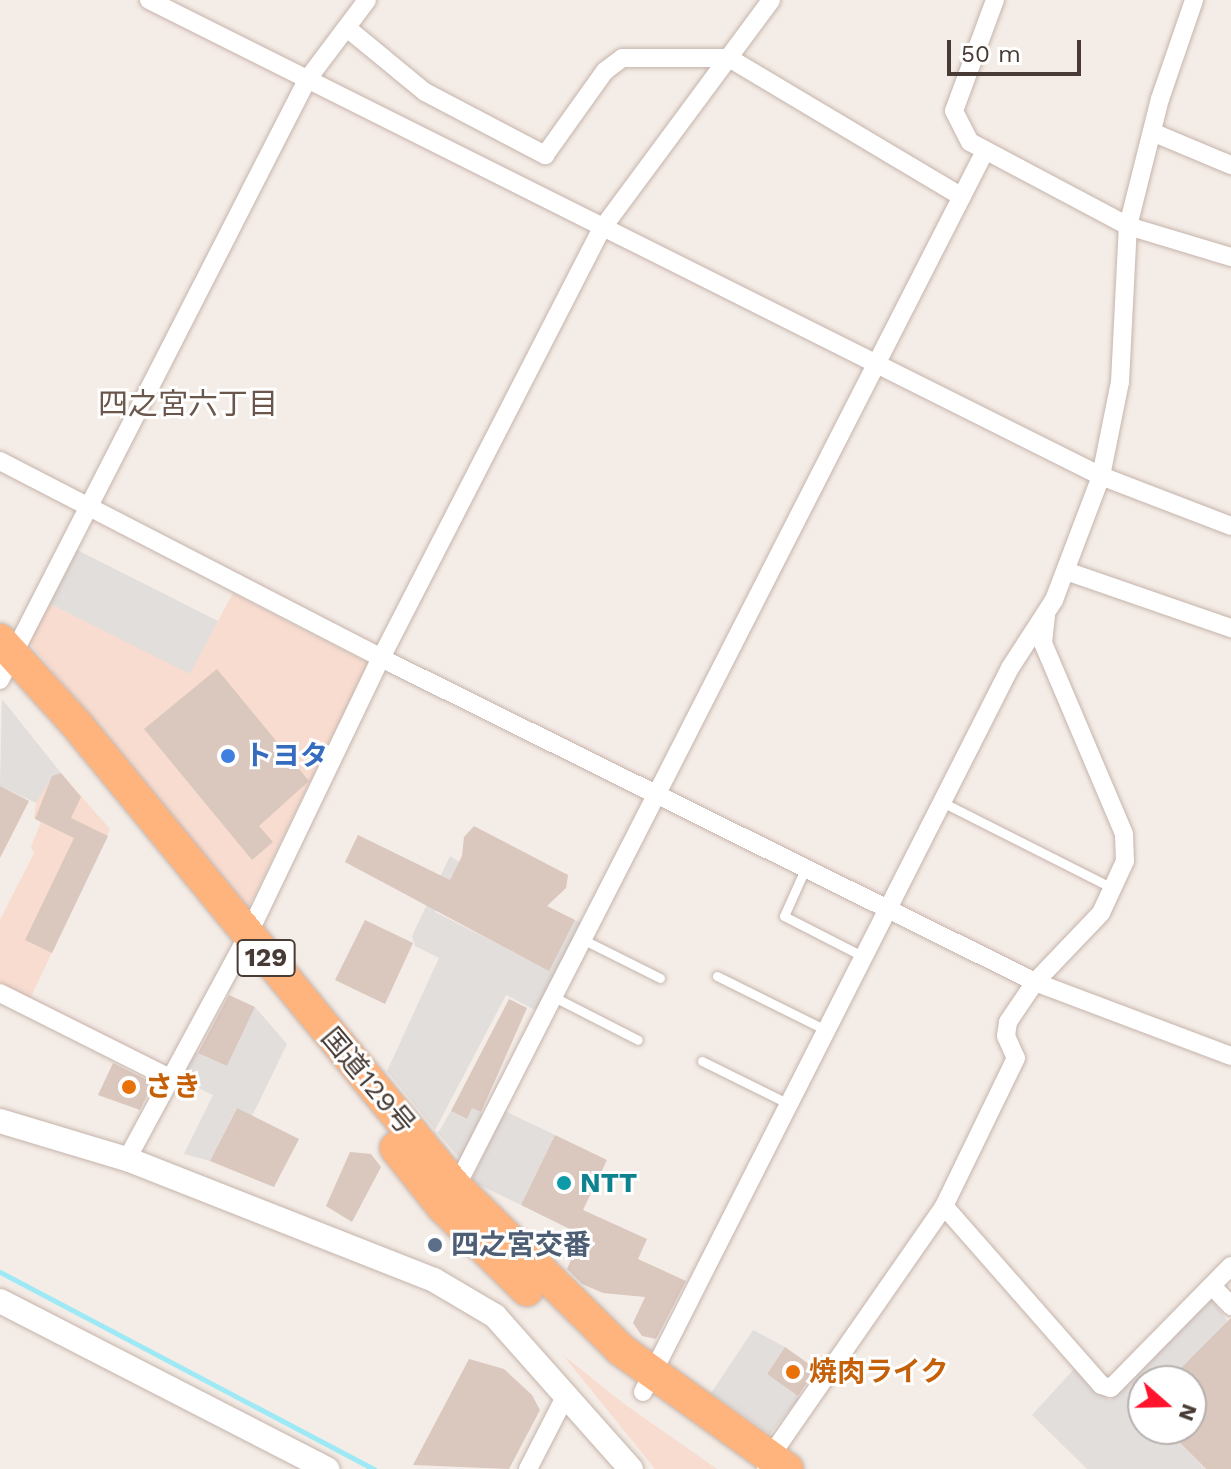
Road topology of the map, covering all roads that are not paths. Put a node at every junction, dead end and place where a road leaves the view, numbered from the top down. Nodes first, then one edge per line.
1 (149, 0) edge
2 (367, 0) edge
3 (771, 0) edge
4 (995, 0) edge
5 (1194, 0) edge
6 (347, 28) junction
7 (729, 58) junction
8 (307, 80) junction
9 (1152, 132) junction
10 (984, 153) junction
11 (1231, 165) edge
12 (962, 197) junction
13 (1128, 226) junction
14 (601, 230) junction
15 (1231, 257) edge
16 (876, 362) junction
17 (0, 461) edge
18 (1101, 476) junction
19 (87, 506) junction
20 (1231, 526) edge
21 (1066, 571) junction
22 (1046, 612) junction
23 (1231, 628) edge
24 (381, 658) junction
25 (3, 663) edge
26 (658, 795) junction
27 (942, 802) junction
28 (805, 869) junction
29 (1116, 890) junction
30 (888, 911) junction
31 (584, 940) junction
32 (243, 943) junction
33 (864, 957) junction
34 (717, 976) dead end
35 (660, 978) dead end
36 (1035, 982) junction
37 (0, 993) edge
38 (554, 997) junction
39 (826, 1030) junction
40 (638, 1040) dead end
41 (1231, 1056) edge
42 (702, 1061) dead end
43 (170, 1078) junction
44 (789, 1104) junction
45 (0, 1121) edge
46 (127, 1159) junction
47 (456, 1187) junction
48 (944, 1206) junction
49 (1231, 1266) edge
50 (530, 1279) junction
51 (1212, 1286) junction
52 (0, 1301) edge
53 (1231, 1306) edge
54 (495, 1316) junction
55 (648, 1382) junction
56 (565, 1397) junction
57 (767, 1466) edge
58 (327, 1469) edge
59 (528, 1469) edge
60 (631, 1469) edge

1 - 8 street
2 - 6 street
3 - 7 street
4 - 10 street
5 - 9 street
6 - 7 street
6 - 8 street
7 - 12 street
7 - 14 street
8 - 14 street
8 - 19 street
9 - 11 street
9 - 13 street
10 - 12 street
10 - 13 street
12 - 16 street
13 - 15 street
13 - 18 street
14 - 16 street
14 - 24 street
16 - 18 street
16 - 26 street
17 - 19 street
18 - 20 street
18 - 21 street
19 - 24 street
19 - 25 street
21 - 22 street
21 - 23 street
22 - 27 street
22 - 29 street
24 - 26 street
24 - 32 street
25 - 32 highway, 国道129号 / 129
26 - 28 street
26 - 31 street
27 - 29 lane
27 - 30 street
28 - 30 street
28 - 33 lane
29 - 36 street
30 - 33 street
30 - 36 street
31 - 35 lane
31 - 38 street
32 - 43 street
32 - 47 highway, 国道129号 / 129
32 - 50 highway, 国道129号 / 129
33 - 39 street
34 - 39 lane
36 - 41 street
36 - 48 street
37 - 43 street
38 - 40 lane
38 - 47 street
39 - 44 street
42 - 44 lane
43 - 46 street
44 - 55 street
45 - 46 street
46 - 54 street
47 - 50 highway, 国道129号 / 129
48 - 51 street
48 - 57 street
49 - 51 street
50 - 54 street
50 - 55 highway, 国道129号 / 129
51 - 53 street
52 - 58 street
54 - 56 street
55 - 57 highway, 国道129号 / 129
56 - 59 street
56 - 60 street

